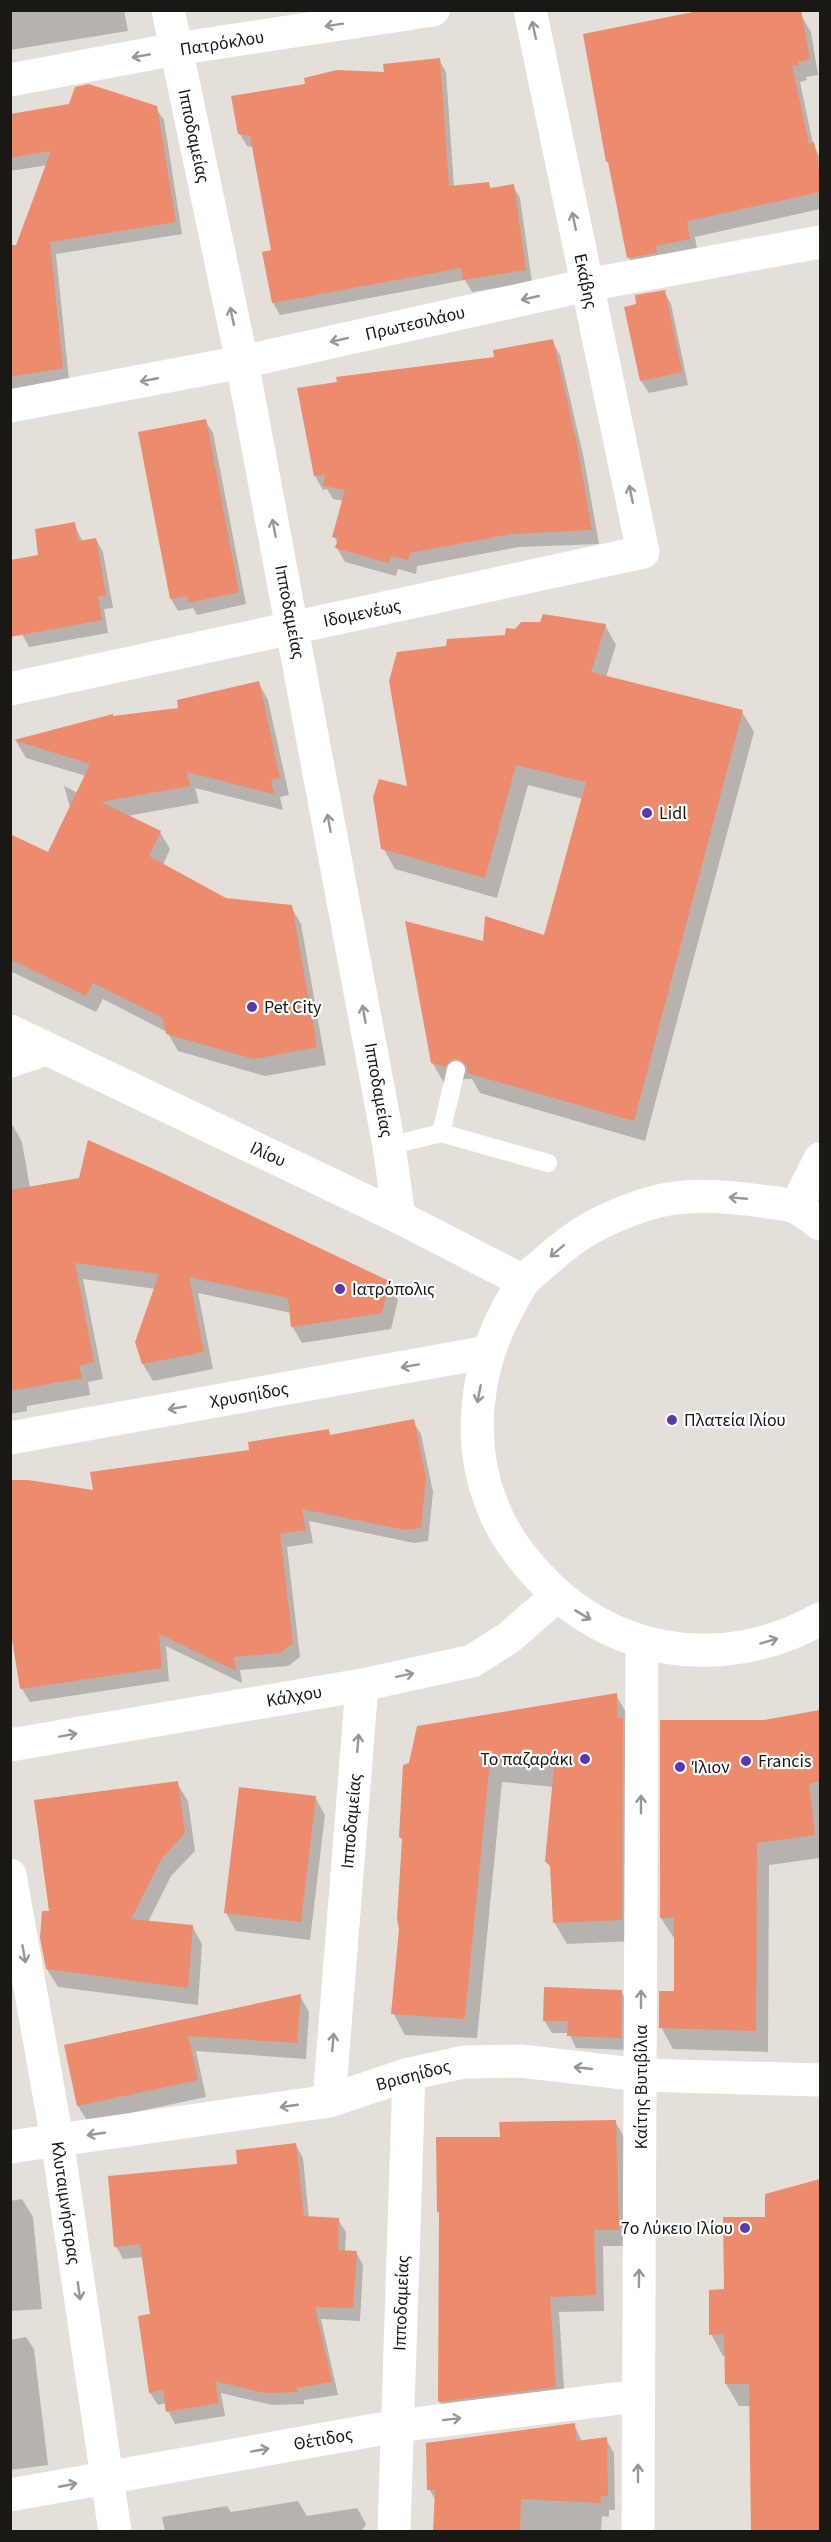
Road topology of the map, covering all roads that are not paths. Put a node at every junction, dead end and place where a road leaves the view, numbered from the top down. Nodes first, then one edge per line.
1 (168, 10) edge
2 (434, 10) edge
3 (530, 10) edge
4 (176, 49) junction
5 (10, 80) edge
6 (820, 242) edge
7 (587, 285) junction
8 (242, 362) junction
9 (10, 406) edge
10 (643, 552) joint
11 (293, 628) junction
12 (10, 689) edge
13 (10, 1031) edge
14 (46, 1048) junction
15 (10, 1061) edge
16 (456, 1070) dead end
17 (441, 1133) junction
18 (389, 1146) junction
19 (820, 1159) edge
20 (548, 1162) dead end
21 (808, 1216) edge
22 (399, 1217) junction
23 (523, 1281) junction
24 (488, 1352) junction
25 (10, 1438) edge
26 (557, 1596) junction
27 (820, 1620) edge
28 (642, 1642) junction
29 (362, 1684) junction
30 (10, 1744) edge
31 (10, 1875) edge
32 (409, 2074) junction
33 (641, 2075) junction
34 (820, 2080) edge
35 (329, 2101) junction
36 (57, 2139) junction
37 (10, 2147) edge
38 (637, 2396) junction
39 (397, 2426) junction
40 (106, 2477) junction
41 (10, 2495) edge
42 (115, 2532) edge
43 (394, 2532) edge
44 (638, 2532) edge

1 - 4 street, Ιπποδαμείας
2 -> 4 street, Πατρόκλου
7 -> 3 street, Εκάβης
4 -> 5 street, Πατρόκλου
8 -> 4 street, Ιπποδαμείας
6 - 7 street, Πρωτεσιλάου
7 -> 8 street, Πρωτεσιλάου
10 -> 7 street, Εκάβης
8 -> 9 street, Πρωτεσιλάου
11 -> 8 street, Ιπποδαμείας
10 - 11 street, Ιδομενέως
11 - 12 street, Ιδομενέως
18 -> 11 street, Ιπποδαμείας
13 - 14 street, Ιλίου
14 - 15 street
14 - 22 street, Ιλίου
16 - 17 lane
17 - 18 lane
17 - 20 lane
18 - 22 street, Ιπποδαμείας
19 - 21 street
21 -> 23 street
22 - 23 street, Ιλίου
23 - 24 street
24 -> 25 street, Χρυσηίδος
24 -> 26 street
26 -> 28 street
29 -> 26 street, Κάλχου
28 -> 27 street
33 -> 28 street, Καίτης Βυτιβίλια
30 -> 29 street, Κάλχου
35 -> 29 street, Ιπποδαμείας
31 -> 36 street, Κλυταιμνήστρας
33 -> 32 street, Βρισηίδος
32 - 35 street, Βρισηίδος
32 - 39 street, Ιπποδαμείας
33 - 34 street, Βρισηίδος
38 -> 33 street, Καίτης Βυτιβίλια
35 -> 36 street, Βρισηίδος
36 - 37 street, Βρισηίδος
36 -> 40 street, Κλυταιμνήστρας
39 -> 38 street, Θέτιδος
44 -> 38 street, Καίτης Βυτιβίλια
40 -> 39 street, Θέτιδος
39 - 43 street, Ιπποδαμείας
41 -> 40 street, Θέτιδος
40 - 42 street, Κλυταιμνήστρας

